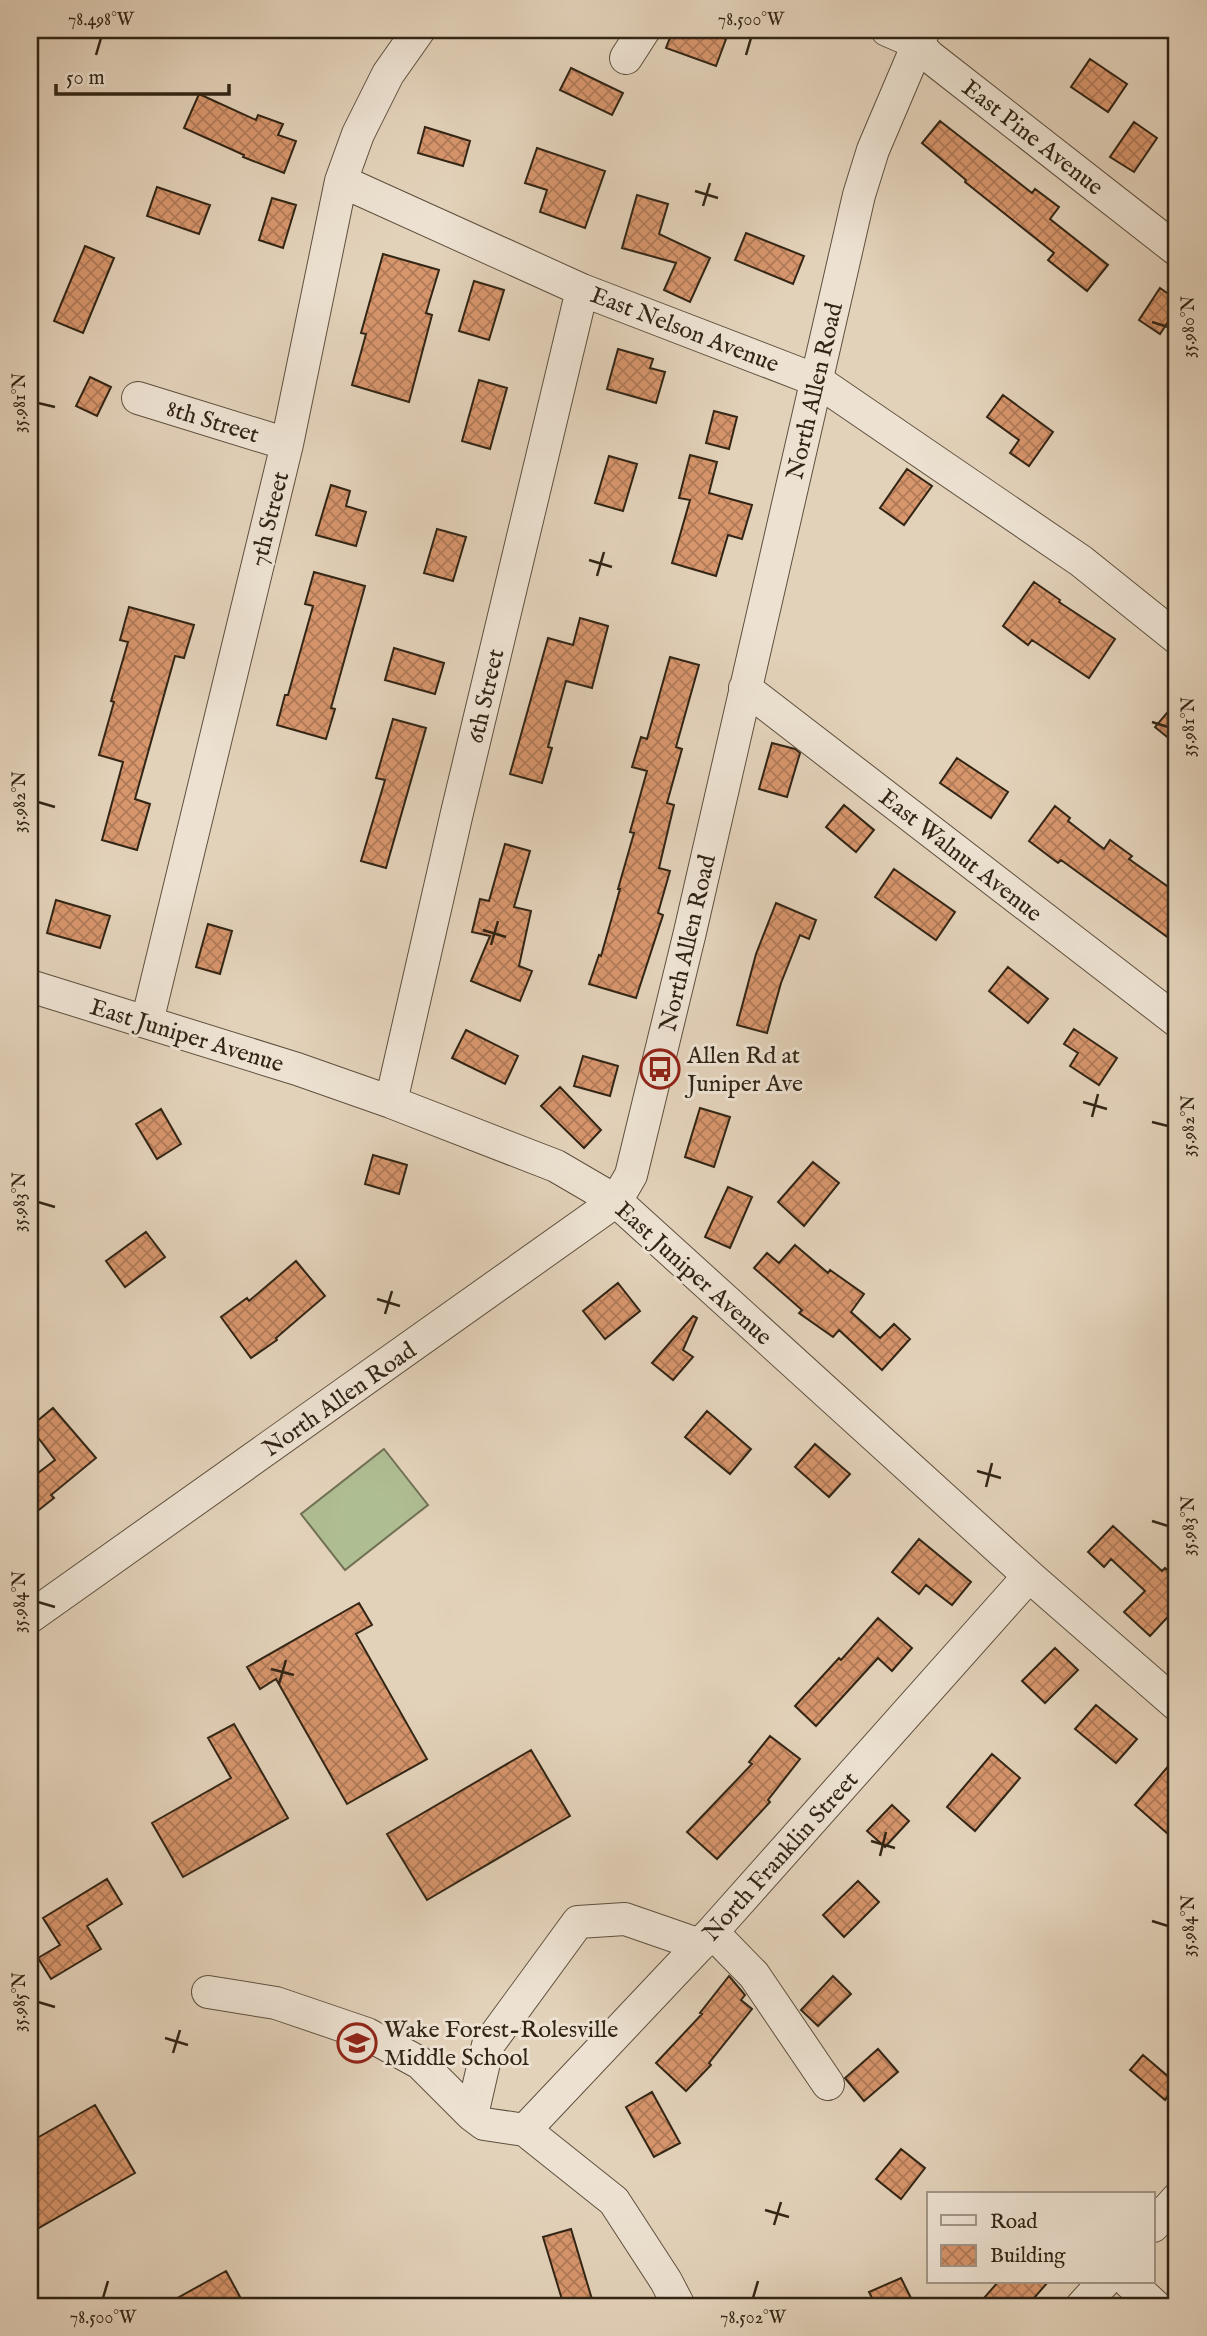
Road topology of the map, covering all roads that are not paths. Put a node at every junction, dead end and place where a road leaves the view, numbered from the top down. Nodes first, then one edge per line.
1 (419, 30) edge
2 (644, 30) edge
3 (887, 30) edge
4 (920, 37) edge
5 (626, 58) dead end
6 (341, 181) junction
7 (1177, 250) edge
8 (582, 290) junction
9 (816, 380) junction
10 (138, 398) dead end
11 (287, 444) junction
12 (1177, 638) edge
13 (745, 688) junction
14 (30, 986) edge
15 (1177, 1021) edge
16 (147, 1022) junction
17 (391, 1102) junction
18 (616, 1201) junction
19 (1028, 1576) junction
20 (30, 1617) edge
21 (1177, 1705) edge
22 (706, 1939) junction
23 (208, 1992) dead end
24 (828, 2084) dead end
25 (472, 2115) junction
26 (525, 2130) junction
27 (1177, 2199) edge
28 (1154, 2225) edge
29 (1102, 2284) edge
30 (1131, 2284) edge
31 (679, 2306) edge
32 (1082, 2306) edge
33 (1155, 2306) edge

1 - 6 street, 7th Street
2 - 5 street
3 - 4 street, East Pine Avenue
4 - 7 street, East Pine Avenue
4 - 9 street, North Allen Road
6 - 8 street, East Nelson Avenue
6 - 11 street, 7th Street
8 - 9 street, East Nelson Avenue
8 - 17 street, 6th Street
9 - 12 street, East Nelson Avenue
9 - 13 street, North Allen Road
10 - 11 street, 8th Street
11 - 16 street, 7th Street
13 - 15 street, East Walnut Avenue
13 - 18 street, North Allen Road
14 - 16 street, East Juniper Avenue
16 - 17 street, East Juniper Avenue
17 - 18 street, East Juniper Avenue
18 - 19 street, East Juniper Avenue
18 - 20 street, North Allen Road
19 - 21 street, East Juniper Avenue
19 - 22 street, North Franklin Street
22 - 24 street
22 - 25 street
22 - 26 street, North Franklin Street
23 - 25 street
25 - 26 street
26 - 31 street
27 - 28 street
29 - 32 street
30 - 33 street

